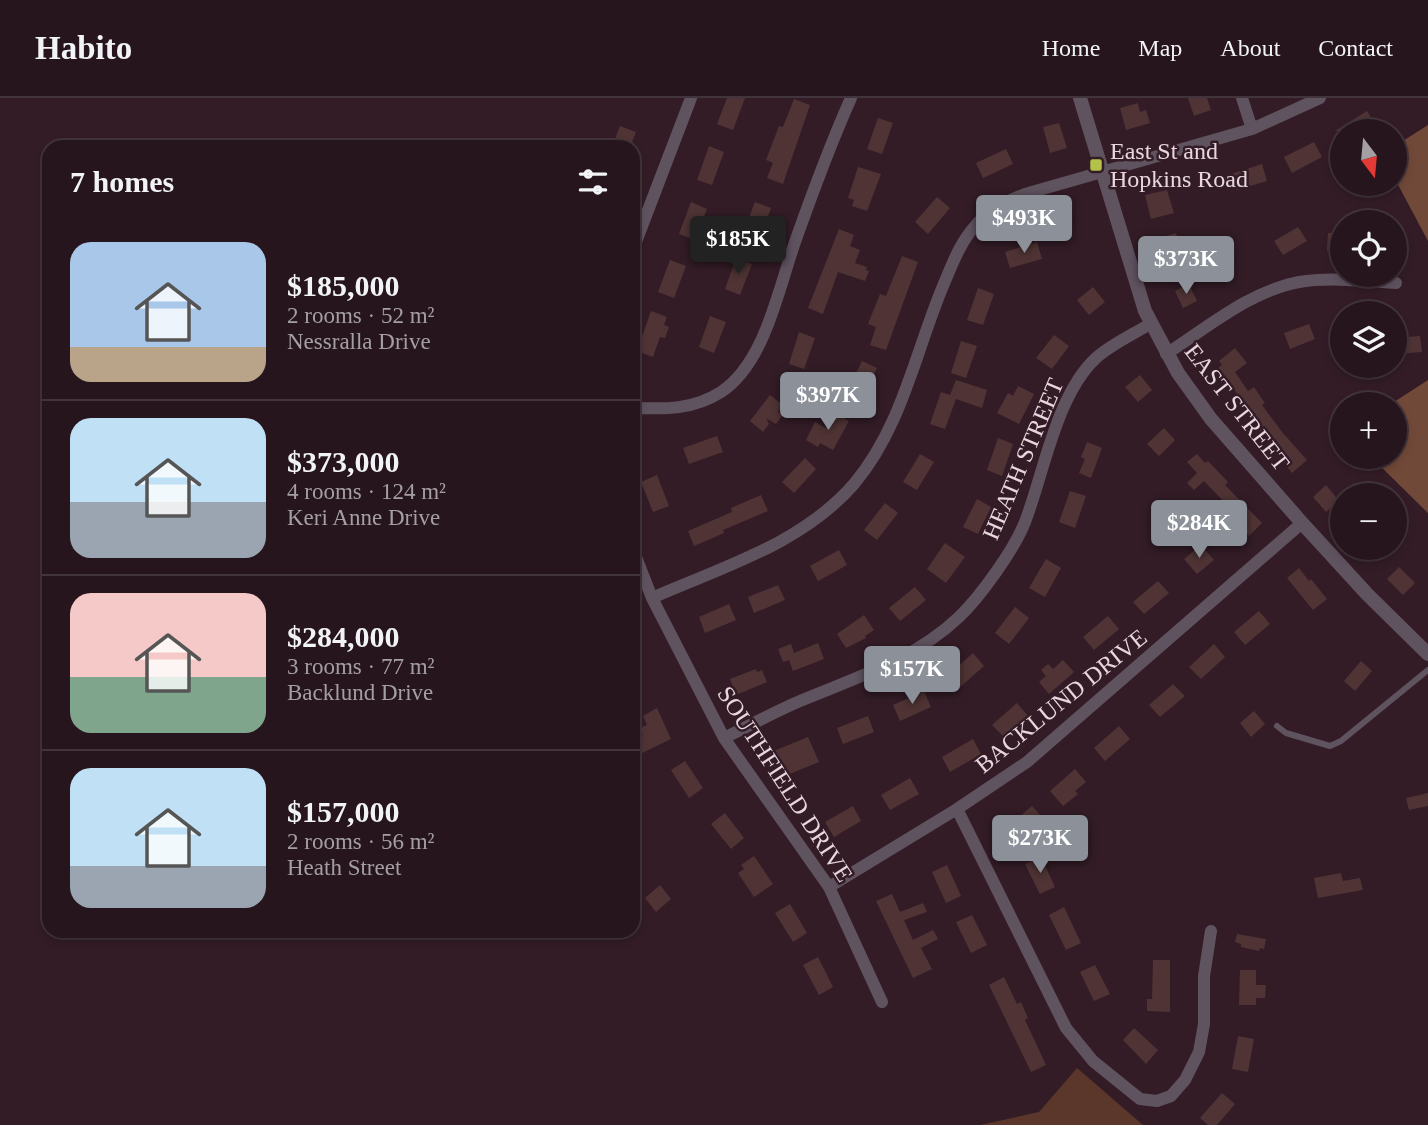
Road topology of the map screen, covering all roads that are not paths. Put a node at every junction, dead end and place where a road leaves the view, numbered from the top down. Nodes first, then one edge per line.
1 (691, 98) edge
2 (851, 98) edge
3 (1080, 98) edge
4 (1242, 98) edge
5 (1320, 98) edge
6 (1252, 129) junction
7 (1104, 172) junction
8 (640, 231) edge
9 (1330, 281) edge
10 (1150, 324) junction
11 (1166, 354) junction
12 (640, 408) edge
13 (1302, 523) junction
14 (640, 567) edge
15 (652, 598) junction
16 (1428, 654) edge
17 (1428, 670) edge
18 (1277, 726) dead end
19 (724, 738) junction
20 (957, 810) junction
21 (829, 887) junction
22 (1212, 931) dead end
23 (882, 1002) dead end

1 - 8 street
2 - 12 street
3 - 7 street, EAST STREET
4 - 6 street
5 - 6 street
6 - 7 street
7 - 10 street, EAST STREET
7 - 15 street
9 - 11 street
10 - 11 street, EAST STREET
10 - 19 street, HEATH STREET
11 - 13 street, EAST STREET
13 - 16 street, EAST STREET
13 - 20 street, BACKLUND DRIVE
14 - 15 street, SOUTHFIELD DRIVE
15 - 19 street, SOUTHFIELD DRIVE
17 - 18 lane
19 - 21 street, SOUTHFIELD DRIVE
20 - 21 street, BACKLUND DRIVE
20 - 22 street
21 - 23 street, SOUTHFIELD DRIVE

